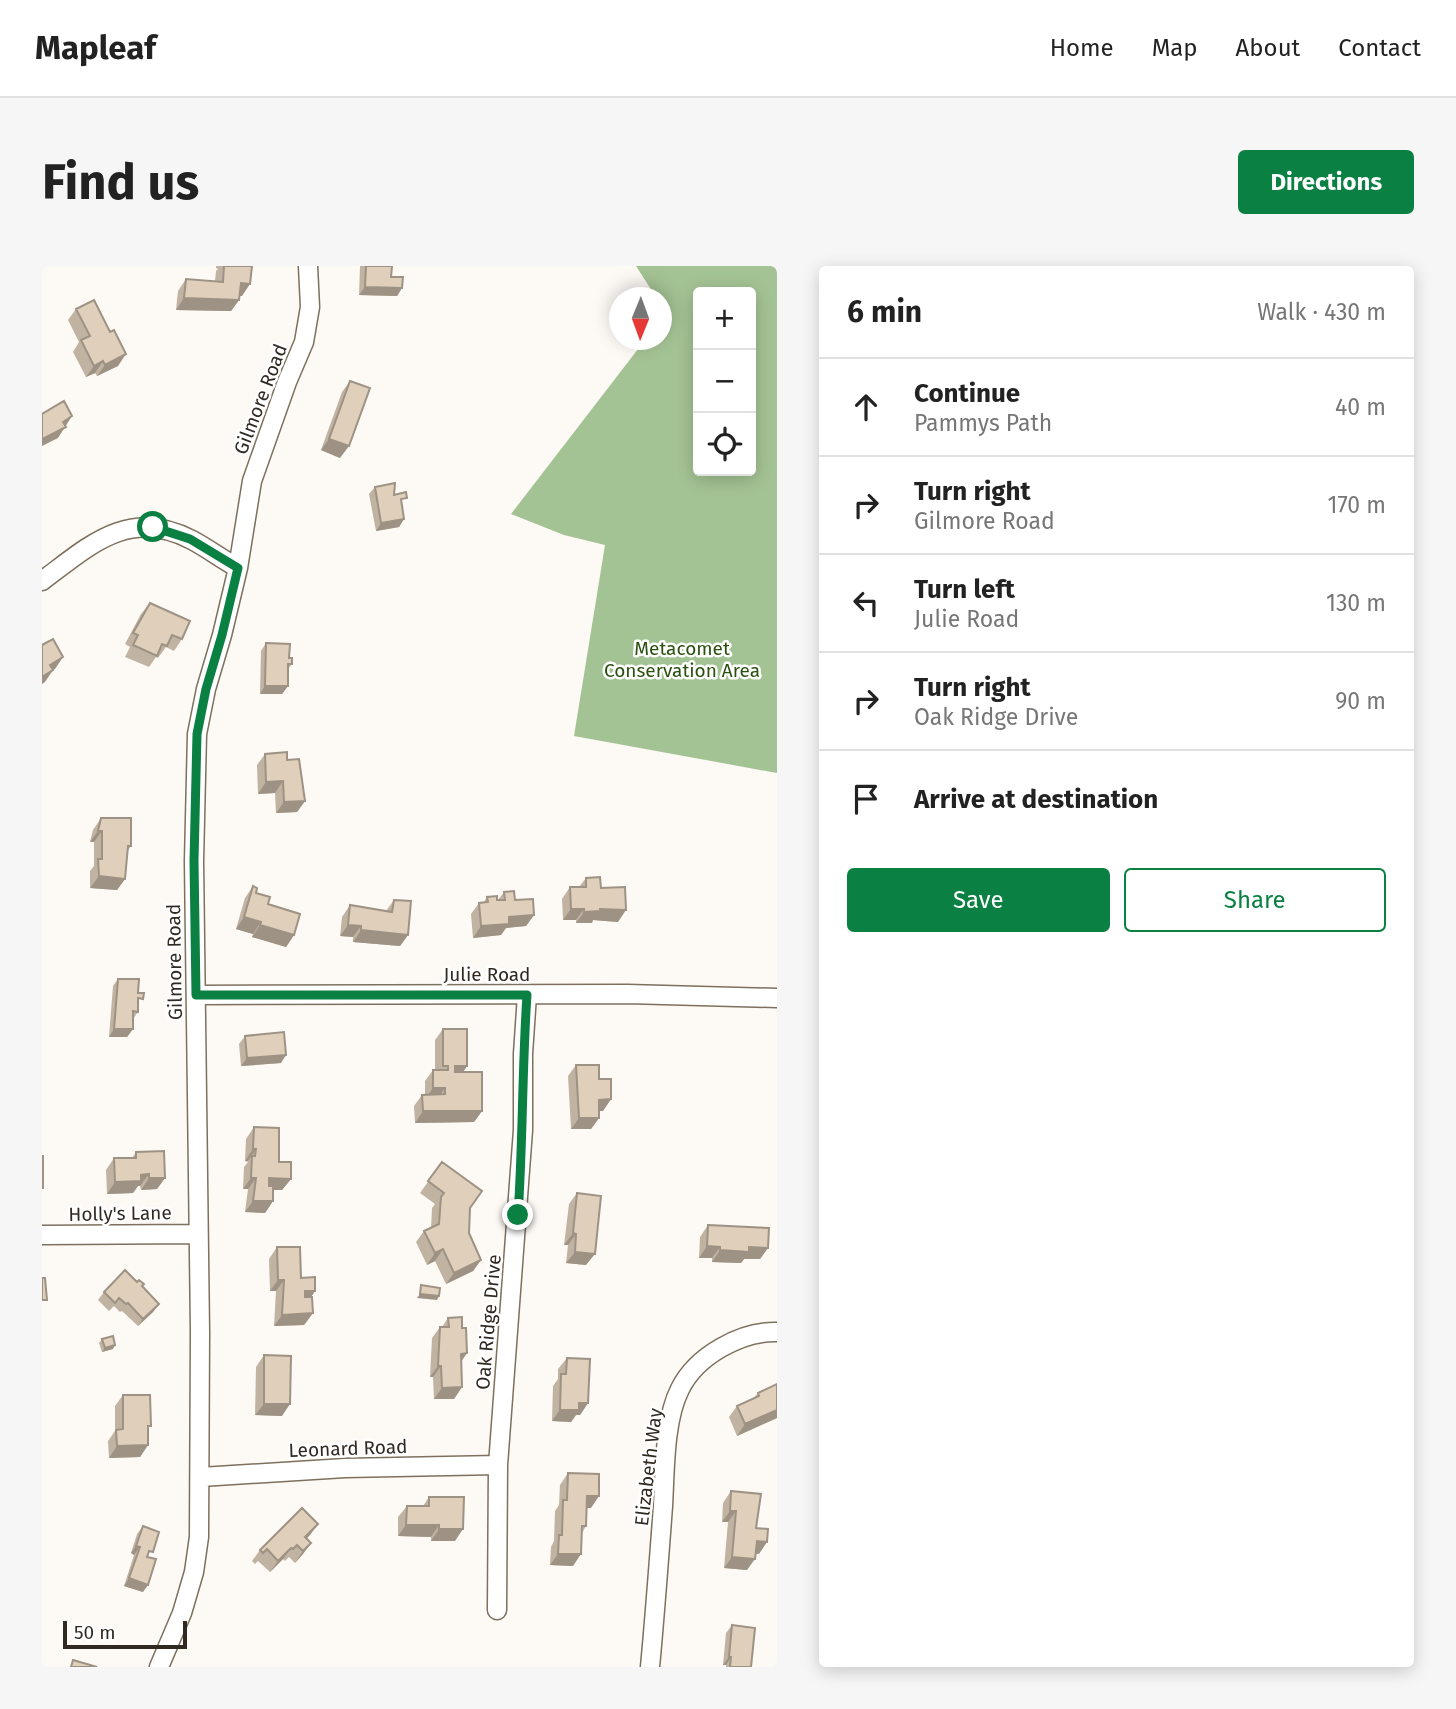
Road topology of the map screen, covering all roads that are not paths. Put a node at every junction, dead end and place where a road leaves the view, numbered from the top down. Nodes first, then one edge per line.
1 (308, 266) edge
2 (238, 568) junction
3 (42, 581) edge
4 (196, 995) junction
5 (527, 995) junction
6 (777, 998) edge
7 (198, 1234) junction
8 (42, 1235) edge
9 (777, 1332) edge
10 (498, 1465) junction
11 (201, 1477) junction
12 (497, 1610) dead end
13 (159, 1667) edge
14 (650, 1667) edge

1 - 2 street, Gilmore Road
2 - 3 street
2 - 4 street, Gilmore Road
4 - 5 street, Julie Road
4 - 7 street, Gilmore Road
5 - 6 street, Julie Road
5 - 10 street, Oak Ridge Drive
7 - 8 street, Holly's Lane
7 - 11 street, Gilmore Road
9 - 14 street, Elizabeth Way
10 - 11 street, Leonard Road
10 - 12 street, Oak Ridge Drive
11 - 13 street, Gilmore Road

